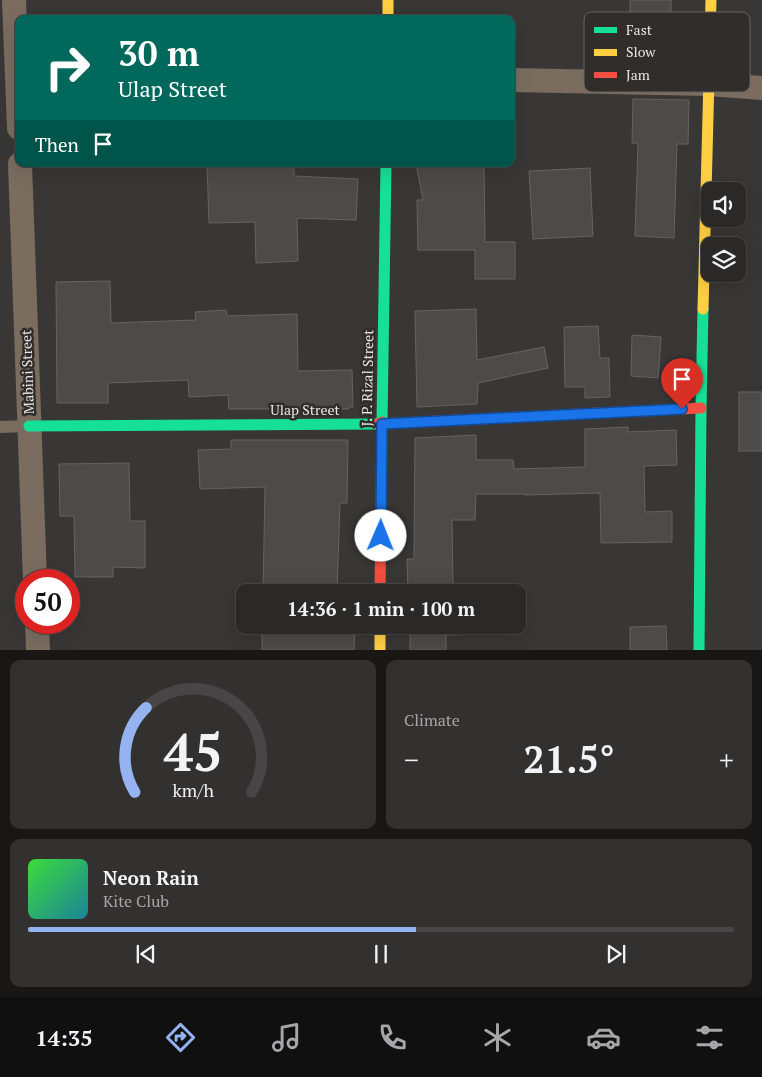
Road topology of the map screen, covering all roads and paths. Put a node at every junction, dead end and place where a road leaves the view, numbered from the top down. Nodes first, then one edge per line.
1 (14, 0) edge
2 (388, 0) edge
3 (388, 15) edge
4 (515, 80) edge
5 (584, 81) edge
6 (709, 92) edge
7 (12, 97) edge
8 (15, 110) edge
9 (20, 167) edge
10 (386, 167) edge
11 (701, 408) junction
12 (382, 424) junction
13 (29, 426) junction
14 (0, 427) edge
15 (35, 569) edge
16 (380, 584) edge
17 (37, 634) edge
18 (380, 634) edge
19 (38, 650) edge
20 (380, 650) edge
21 (699, 650) edge

1 - 7 street
2 - 3 street
4 - 5 street
6 - 11 street
7 - 8 street
9 - 13 street, Mabini Street
10 - 12 street, J. P. Rizal Street
11 - 12 street, Ulap Street
11 - 21 street
12 - 13 street, Ulap Street
12 - 16 street, J. P. Rizal Street
13 - 14 lane
13 - 15 street, Mabini Street
17 - 19 street
18 - 20 street

